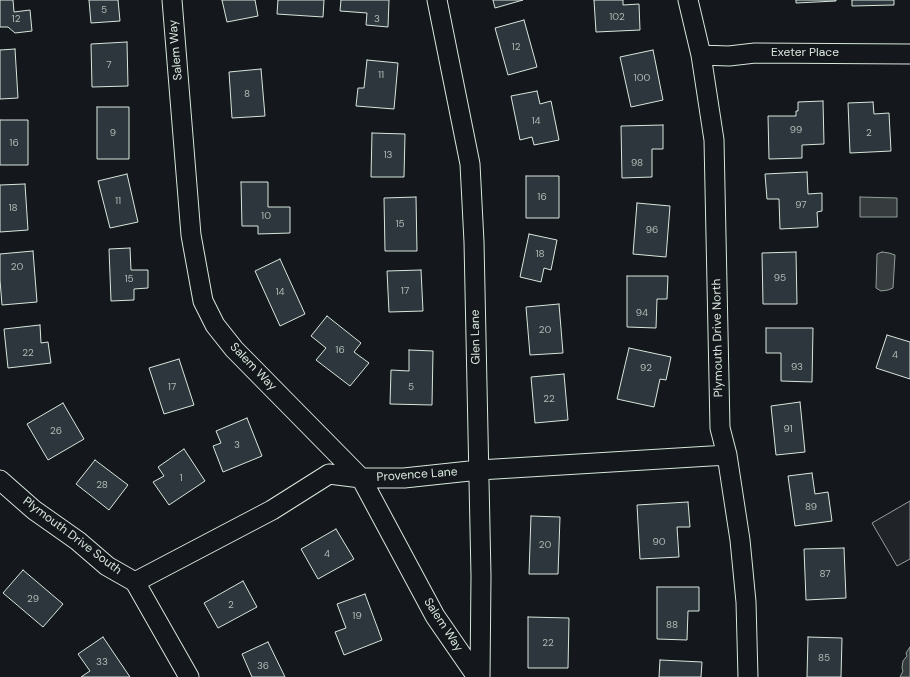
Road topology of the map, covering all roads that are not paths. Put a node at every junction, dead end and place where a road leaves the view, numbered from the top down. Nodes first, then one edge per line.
1 (172, 0) edge
2 (437, 0) edge
3 (688, 0) edge
4 (910, 54) edge
5 (701, 55) junction
6 (727, 456) junction
7 (479, 470) junction
8 (361, 478) junction
9 (0, 480) edge
10 (135, 582) junction
11 (189, 677) edge
12 (479, 677) edge
13 (748, 677) edge

1 - 8 street, Salem Way
2 - 7 street, Glen Lane
3 - 5 street, Plymouth Drive North
4 - 5 street, Exeter Place
5 - 6 street, Plymouth Drive North
6 - 7 street, Provence Lane
6 - 13 street, Plymouth Drive North
7 - 8 street, Provence Lane
7 - 12 street, Glen Lane
8 - 10 street, Provence Lane
8 - 12 street, Salem Way
9 - 10 street, Plymouth Drive South
10 - 11 street, Plymouth Drive South

